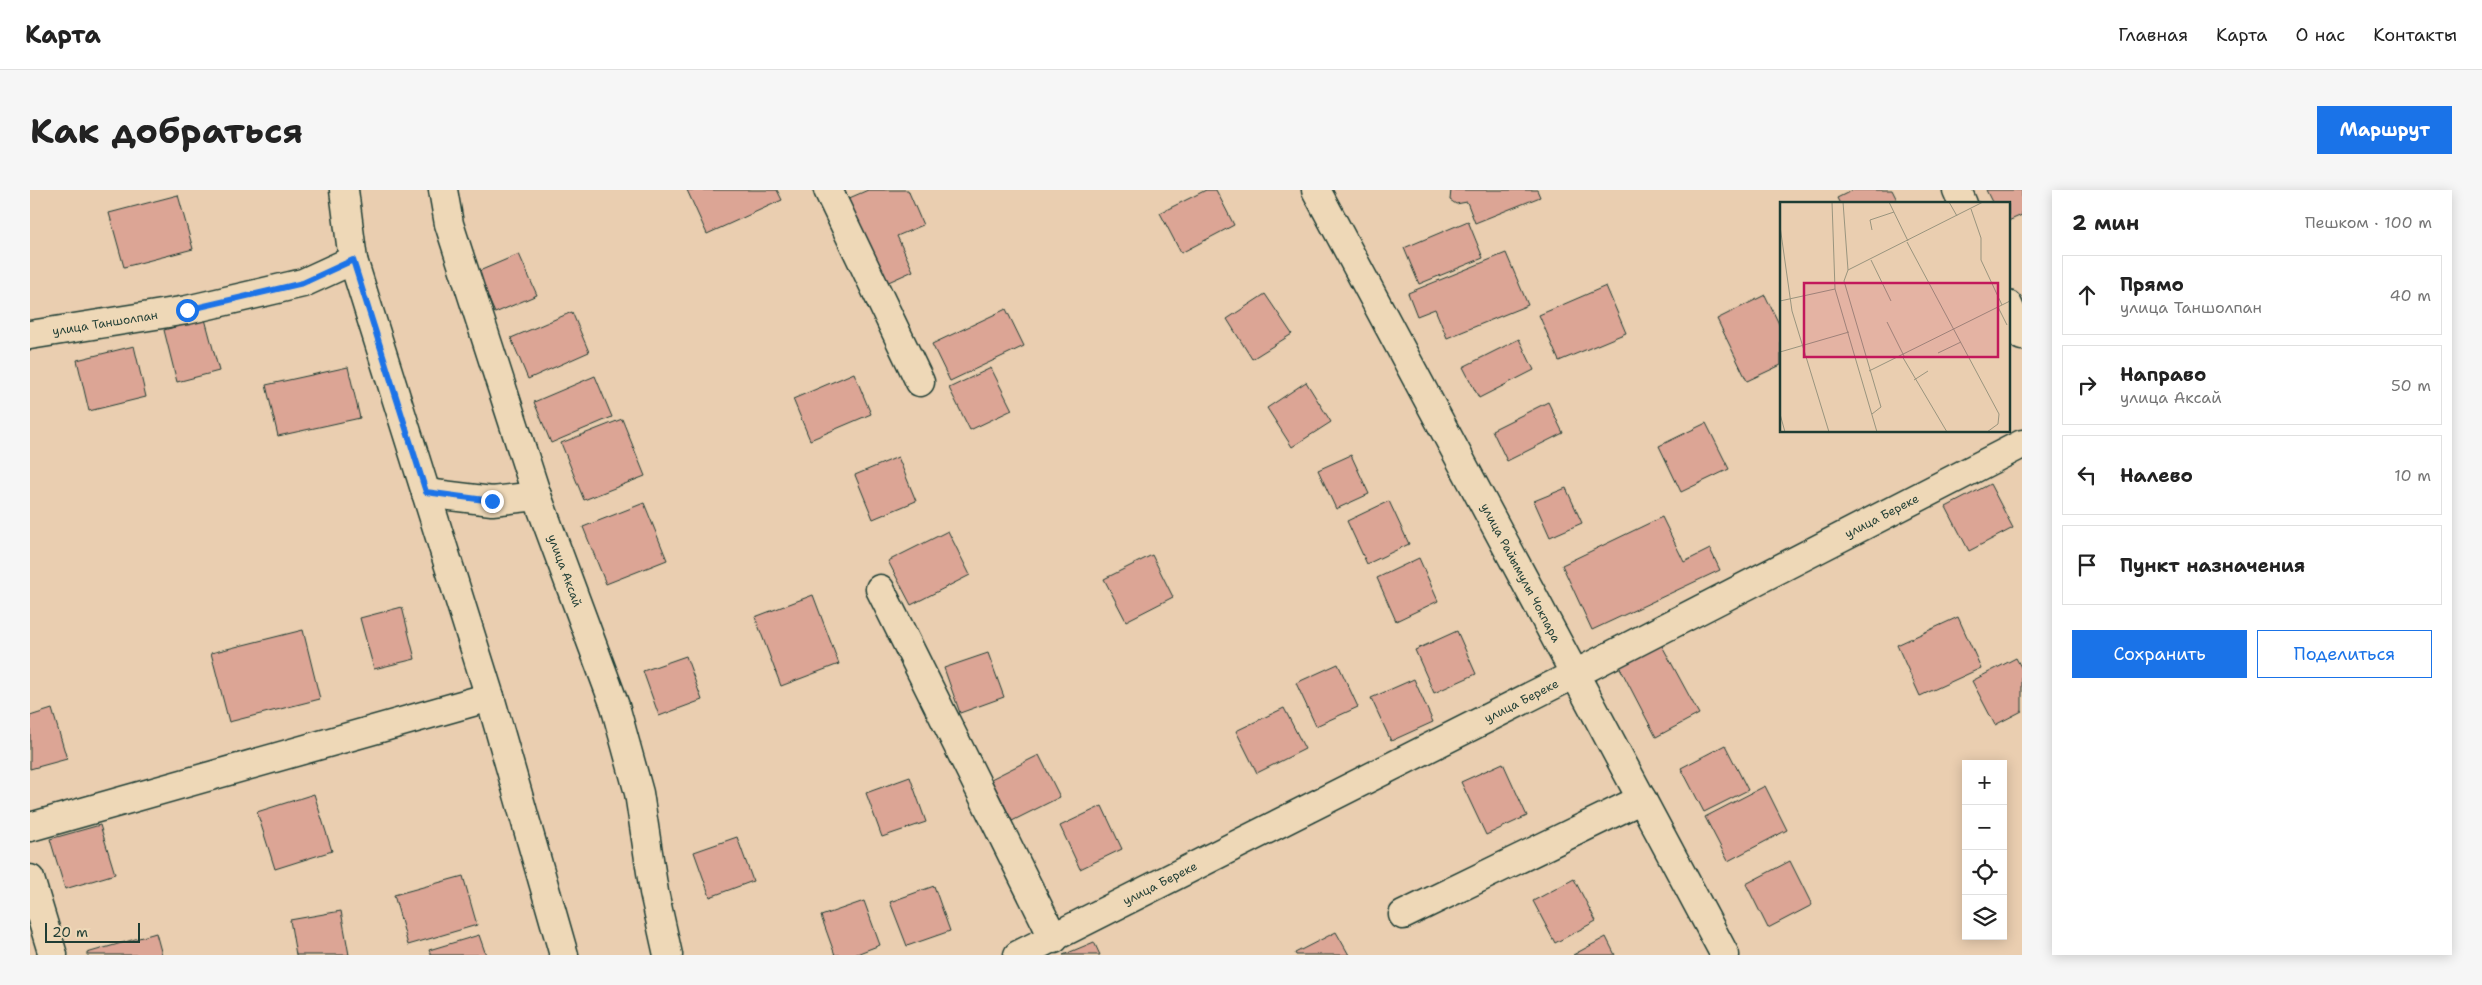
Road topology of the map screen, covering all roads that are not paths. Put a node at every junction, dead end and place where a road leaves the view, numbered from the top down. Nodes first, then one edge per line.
1 (344, 190) edge
2 (443, 190) edge
3 (828, 190) edge
4 (1316, 190) edge
5 (1957, 190) edge
6 (1962, 202) edge
7 (353, 260) junction
8 (2010, 309) edge
9 (30, 334) edge
10 (2022, 336) edge
11 (920, 382) dead end
12 (2022, 444) edge
13 (426, 492) junction
14 (537, 496) junction
15 (880, 589) dead end
16 (1575, 674) junction
17 (490, 697) junction
18 (1642, 799) junction
19 (30, 827) edge
20 (30, 879) edge
21 (1403, 915) dead end
22 (1039, 948) edge
23 (53, 955) edge
24 (564, 955) edge
25 (668, 955) edge
26 (1726, 955) edge

1 - 7 street
2 - 14 street, улица Аксай
3 - 11 street
4 - 16 street, улица Райымулы Чокпара
5 - 6 street
7 - 9 street, улица Таншолпан
7 - 13 street
8 - 10 street
12 - 16 street, улица Береке
13 - 14 street
13 - 17 street
14 - 25 street, улица Аксай
15 - 22 street
16 - 18 street, улица Райымулы Чокпара
16 - 22 street, улица Береке
17 - 19 street
17 - 24 street
18 - 21 street
18 - 26 street, улица Райымулы Чокпара
20 - 23 street

